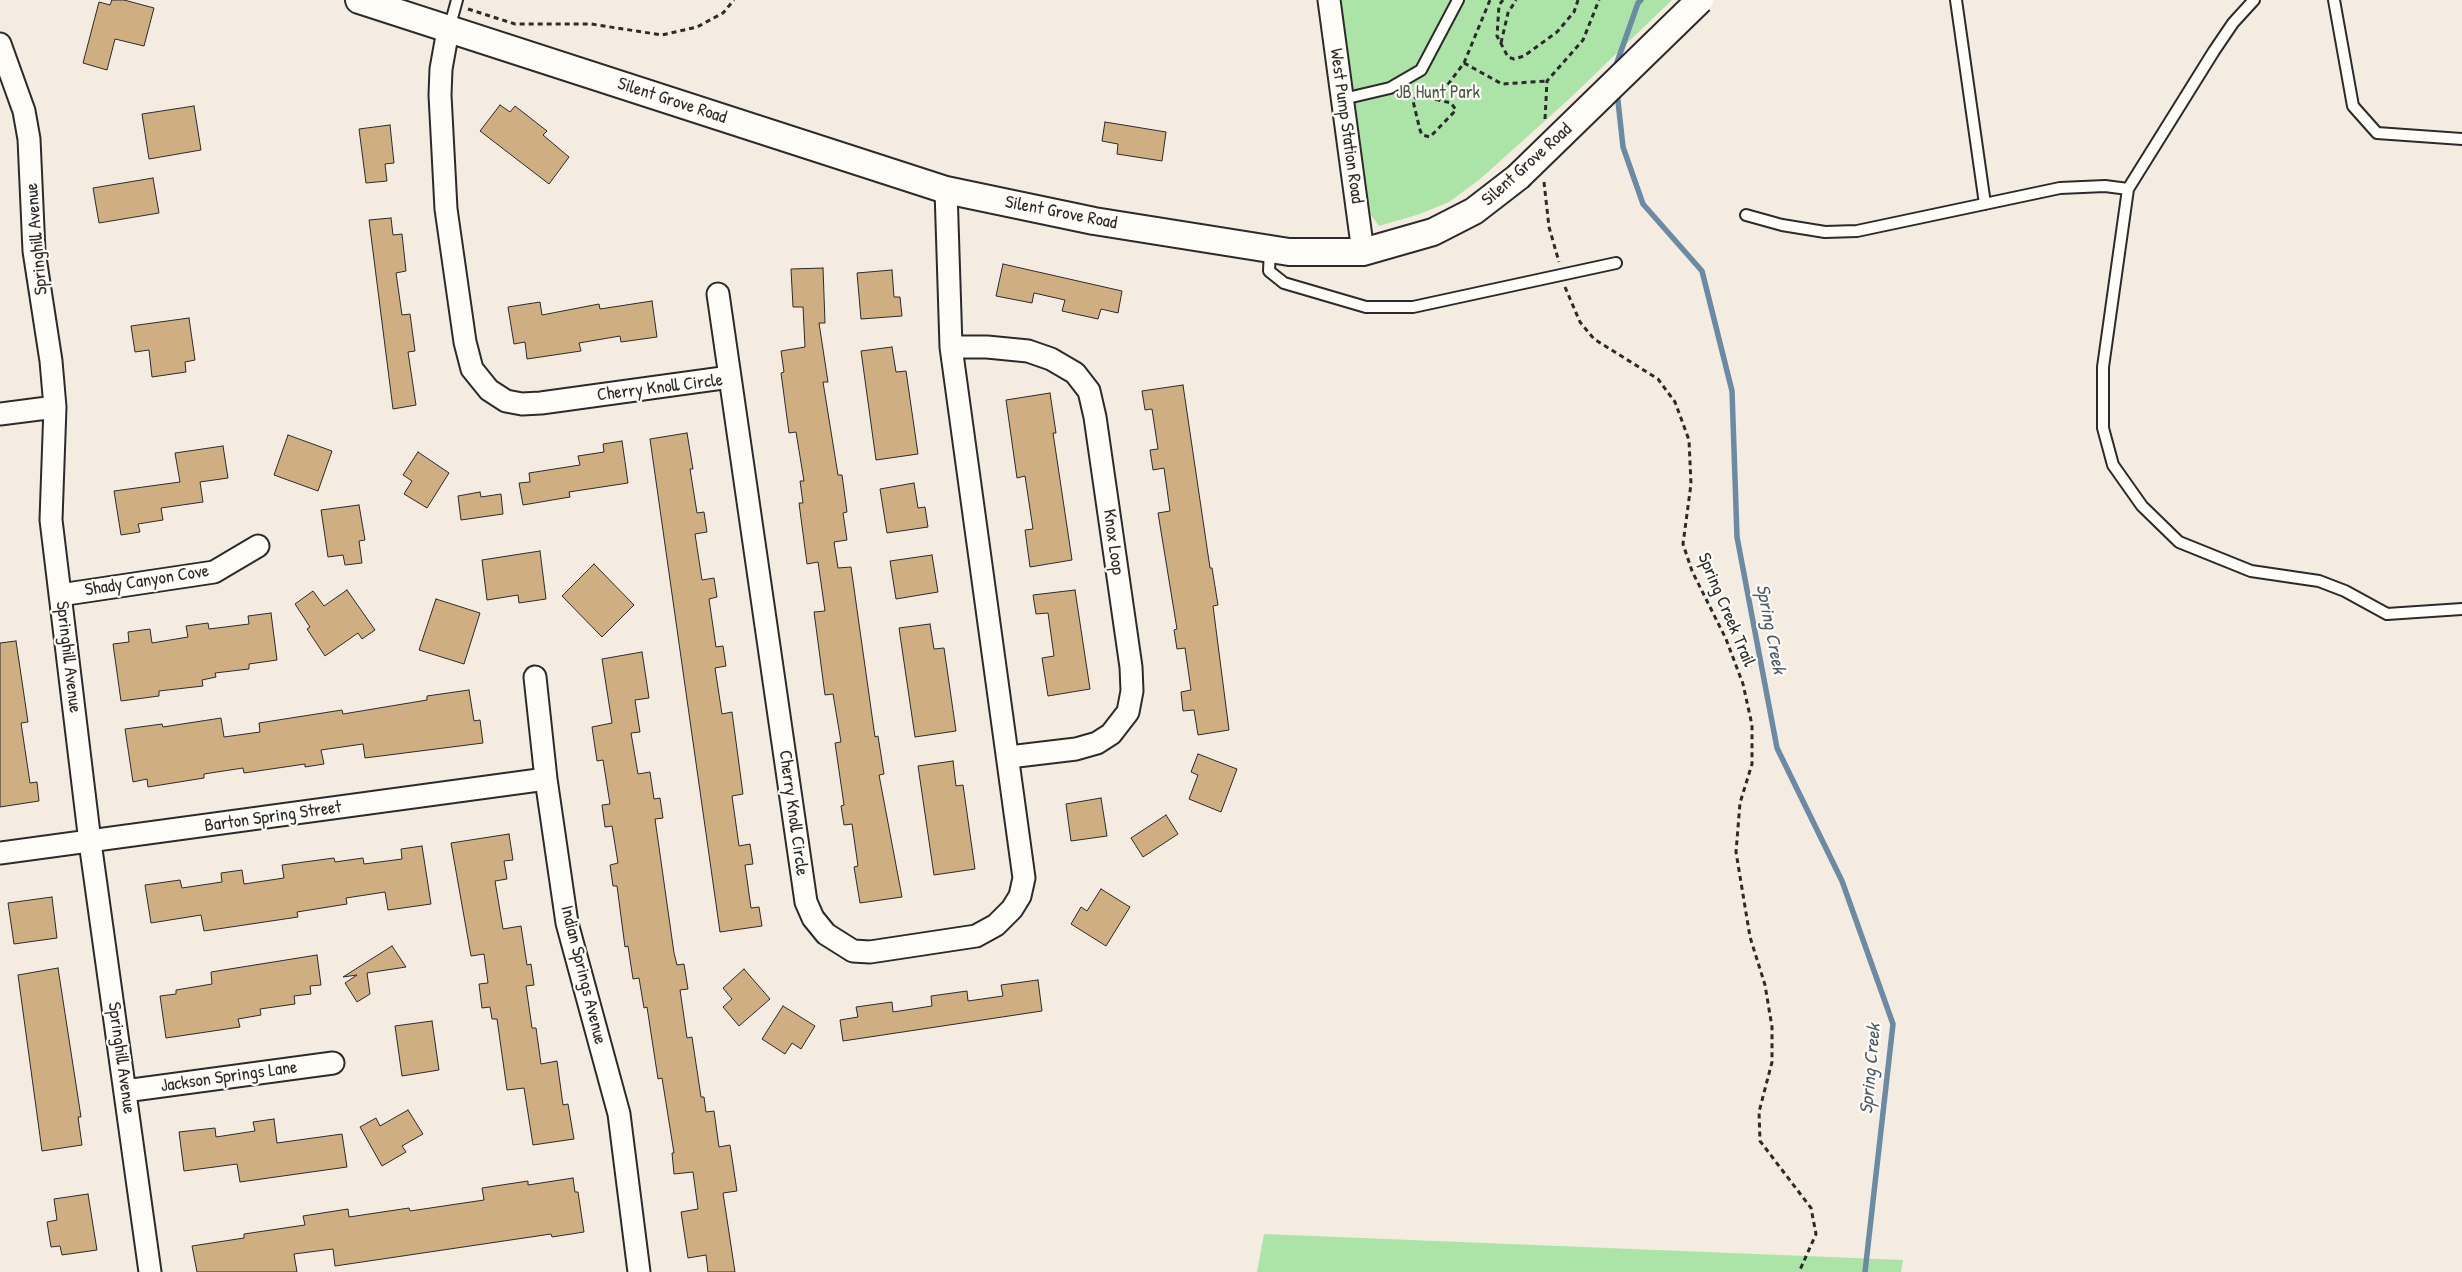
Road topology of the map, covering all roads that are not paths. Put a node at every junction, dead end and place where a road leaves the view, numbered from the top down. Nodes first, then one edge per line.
1 (359, 0) edge
2 (457, 0) edge
3 (1329, 0) edge
4 (1458, 0) edge
5 (1700, 0) edge
6 (1956, 0) edge
7 (2254, 0) edge
8 (2334, 0) edge
9 (448, 30) junction
10 (0, 44) edge
11 (1343, 99) junction
12 (2462, 139) edge
13 (2128, 189) junction
14 (946, 190) junction
15 (1985, 204) junction
16 (1746, 215) dead end
17 (1270, 249) junction
18 (1364, 252) junction
19 (1616, 263) dead end
20 (718, 294) dead end
21 (951, 346) junction
22 (730, 377) junction
23 (55, 407) junction
24 (0, 414) edge
25 (258, 546) dead end
26 (60, 595) junction
27 (2462, 609) edge
28 (535, 677) dead end
29 (1009, 757) junction
30 (546, 779) junction
31 (90, 842) junction
32 (0, 853) edge
33 (333, 1063) dead end
34 (125, 1091) junction
35 (150, 1272) edge
36 (636, 1272) edge

1 - 9 street, Silent Grove Road
2 - 9 lane
3 - 11 street, West Pump Station Road
4 - 11 lane
5 - 18 street, Silent Grove Road, bridge
6 - 15 lane
7 - 13 lane
8 - 12 lane
9 - 14 street, Silent Grove Road
9 - 22 street, Cherry Knoll Circle
10 - 23 street, Springhill Avenue
11 - 18 street, West Pump Station Road
13 - 15 lane
13 - 27 lane
14 - 17 street, Silent Grove Road
14 - 21 street, Cherry Knoll Circle
15 - 16 lane
17 - 18 street, Silent Grove Road
17 - 19 lane
20 - 22 street
21 - 29 street, Cherry Knoll Circle
21 - 29 street, Knox Loop
22 - 29 street, Cherry Knoll Circle
23 - 24 street
23 - 26 street, Springhill Avenue
25 - 26 street, Shady Canyon Cove
26 - 31 street, Springhill Avenue
28 - 30 street, Indian Springs Avenue
30 - 31 street, Barton Spring Street
30 - 36 street, Indian Springs Avenue
31 - 32 street, Barton Spring Street
31 - 34 street, Springhill Avenue
33 - 34 street, Jackson Springs Lane
34 - 35 street, Springhill Avenue

